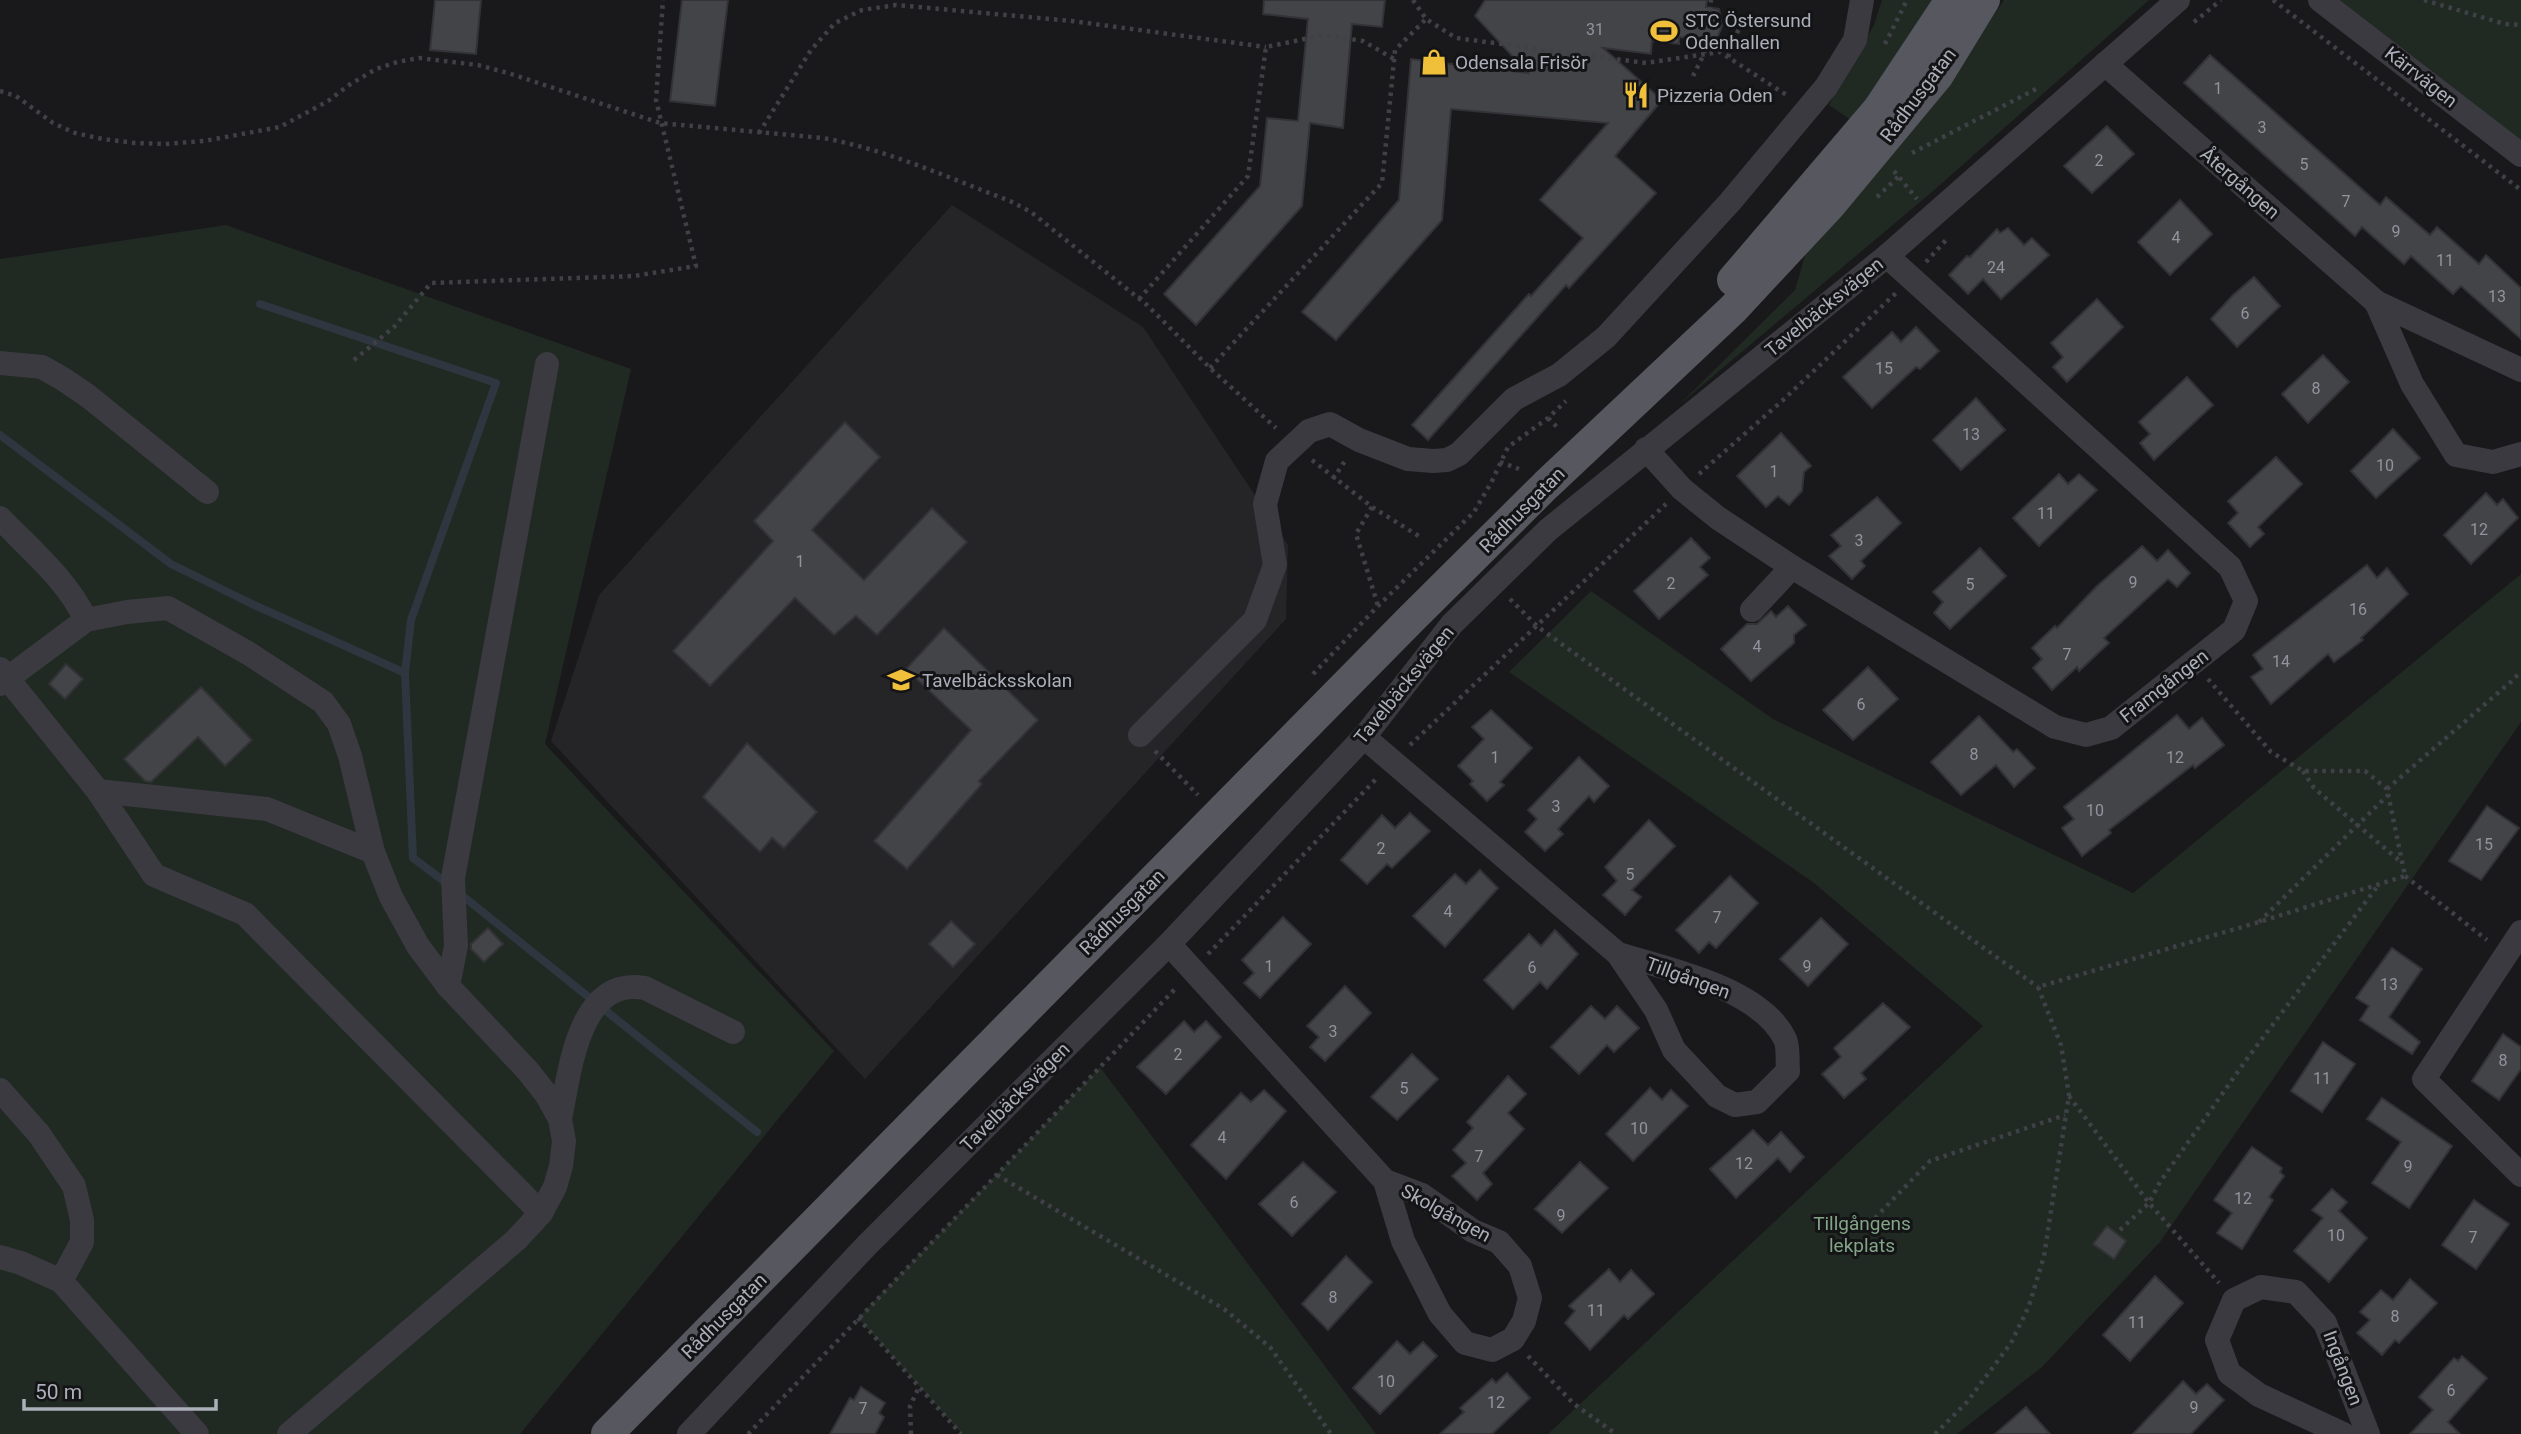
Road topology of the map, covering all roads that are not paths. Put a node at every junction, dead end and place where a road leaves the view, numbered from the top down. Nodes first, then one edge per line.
1 (1861, 0) edge
2 (1951, 0) edge
3 (1984, 0) edge
4 (2178, 0) edge
5 (2320, 0) edge
6 (2105, 64) junction
7 (2521, 155) edge
8 (1888, 256) junction
9 (2376, 302) junction
10 (0, 363) edge
11 (547, 364) dead end
12 (2521, 370) edge
13 (1641, 395) junction
14 (1646, 449) junction
15 (2521, 454) edge
16 (207, 492) dead end
17 (0, 518) edge
18 (1792, 567) junction
19 (1752, 610) dead end
20 (86, 620) junction
21 (2, 677) edge
22 (1140, 735) road end
23 (1364, 737) junction
24 (98, 790) junction
25 (373, 852) junction
26 (2521, 932) edge
27 (1168, 944) junction
28 (1618, 954) junction
29 (448, 986) junction
30 (733, 1032) dead end
31 (0, 1090) edge
32 (560, 1119) junction
33 (2521, 1175) edge
34 (1385, 1181) junction
35 (541, 1213) junction
36 (0, 1257) edge
37 (61, 1281) junction
38 (197, 1434) edge
39 (289, 1434) edge
40 (607, 1434) edge
41 (689, 1434) edge
42 (2343, 1434) edge
43 (2368, 1434) edge

1 - 22 street
2 - 13 main road, Rådhusgatan
3 - 13 main road, Rådhusgatan
4 - 6 street, Tavelbäcksvägen
5 - 7 street, Kärrvägen
6 - 8 street, Tavelbäcksvägen
6 - 9 street, Återgången
8 - 14 street, Tavelbäcksvägen
8 - 18 street, Framgången
9 - 12 street, Återgången
9 - 15 street, Återgången
10 - 16 street
11 - 29 street
13 - 40 main road, Rådhusgatan
14 - 18 street, Framgången
14 - 23 street, Tavelbäcksvägen
17 - 20 street
18 - 19 street
20 - 21 street
20 - 25 street
21 - 24 street
23 - 27 street, Tavelbäcksvägen
23 - 28 street, Tillgången
24 - 25 street
24 - 35 street
25 - 29 street
26 - 33 street
27 - 34 street, Skolgången
27 - 41 street, Tavelbäcksvägen
28 - 28 street, Tillgången
29 - 32 street
30 - 32 street
31 - 37 street
32 - 35 street
34 - 34 street, Skolgången
35 - 39 street
36 - 37 street
37 - 38 street
42 - 43 street, Ingången

